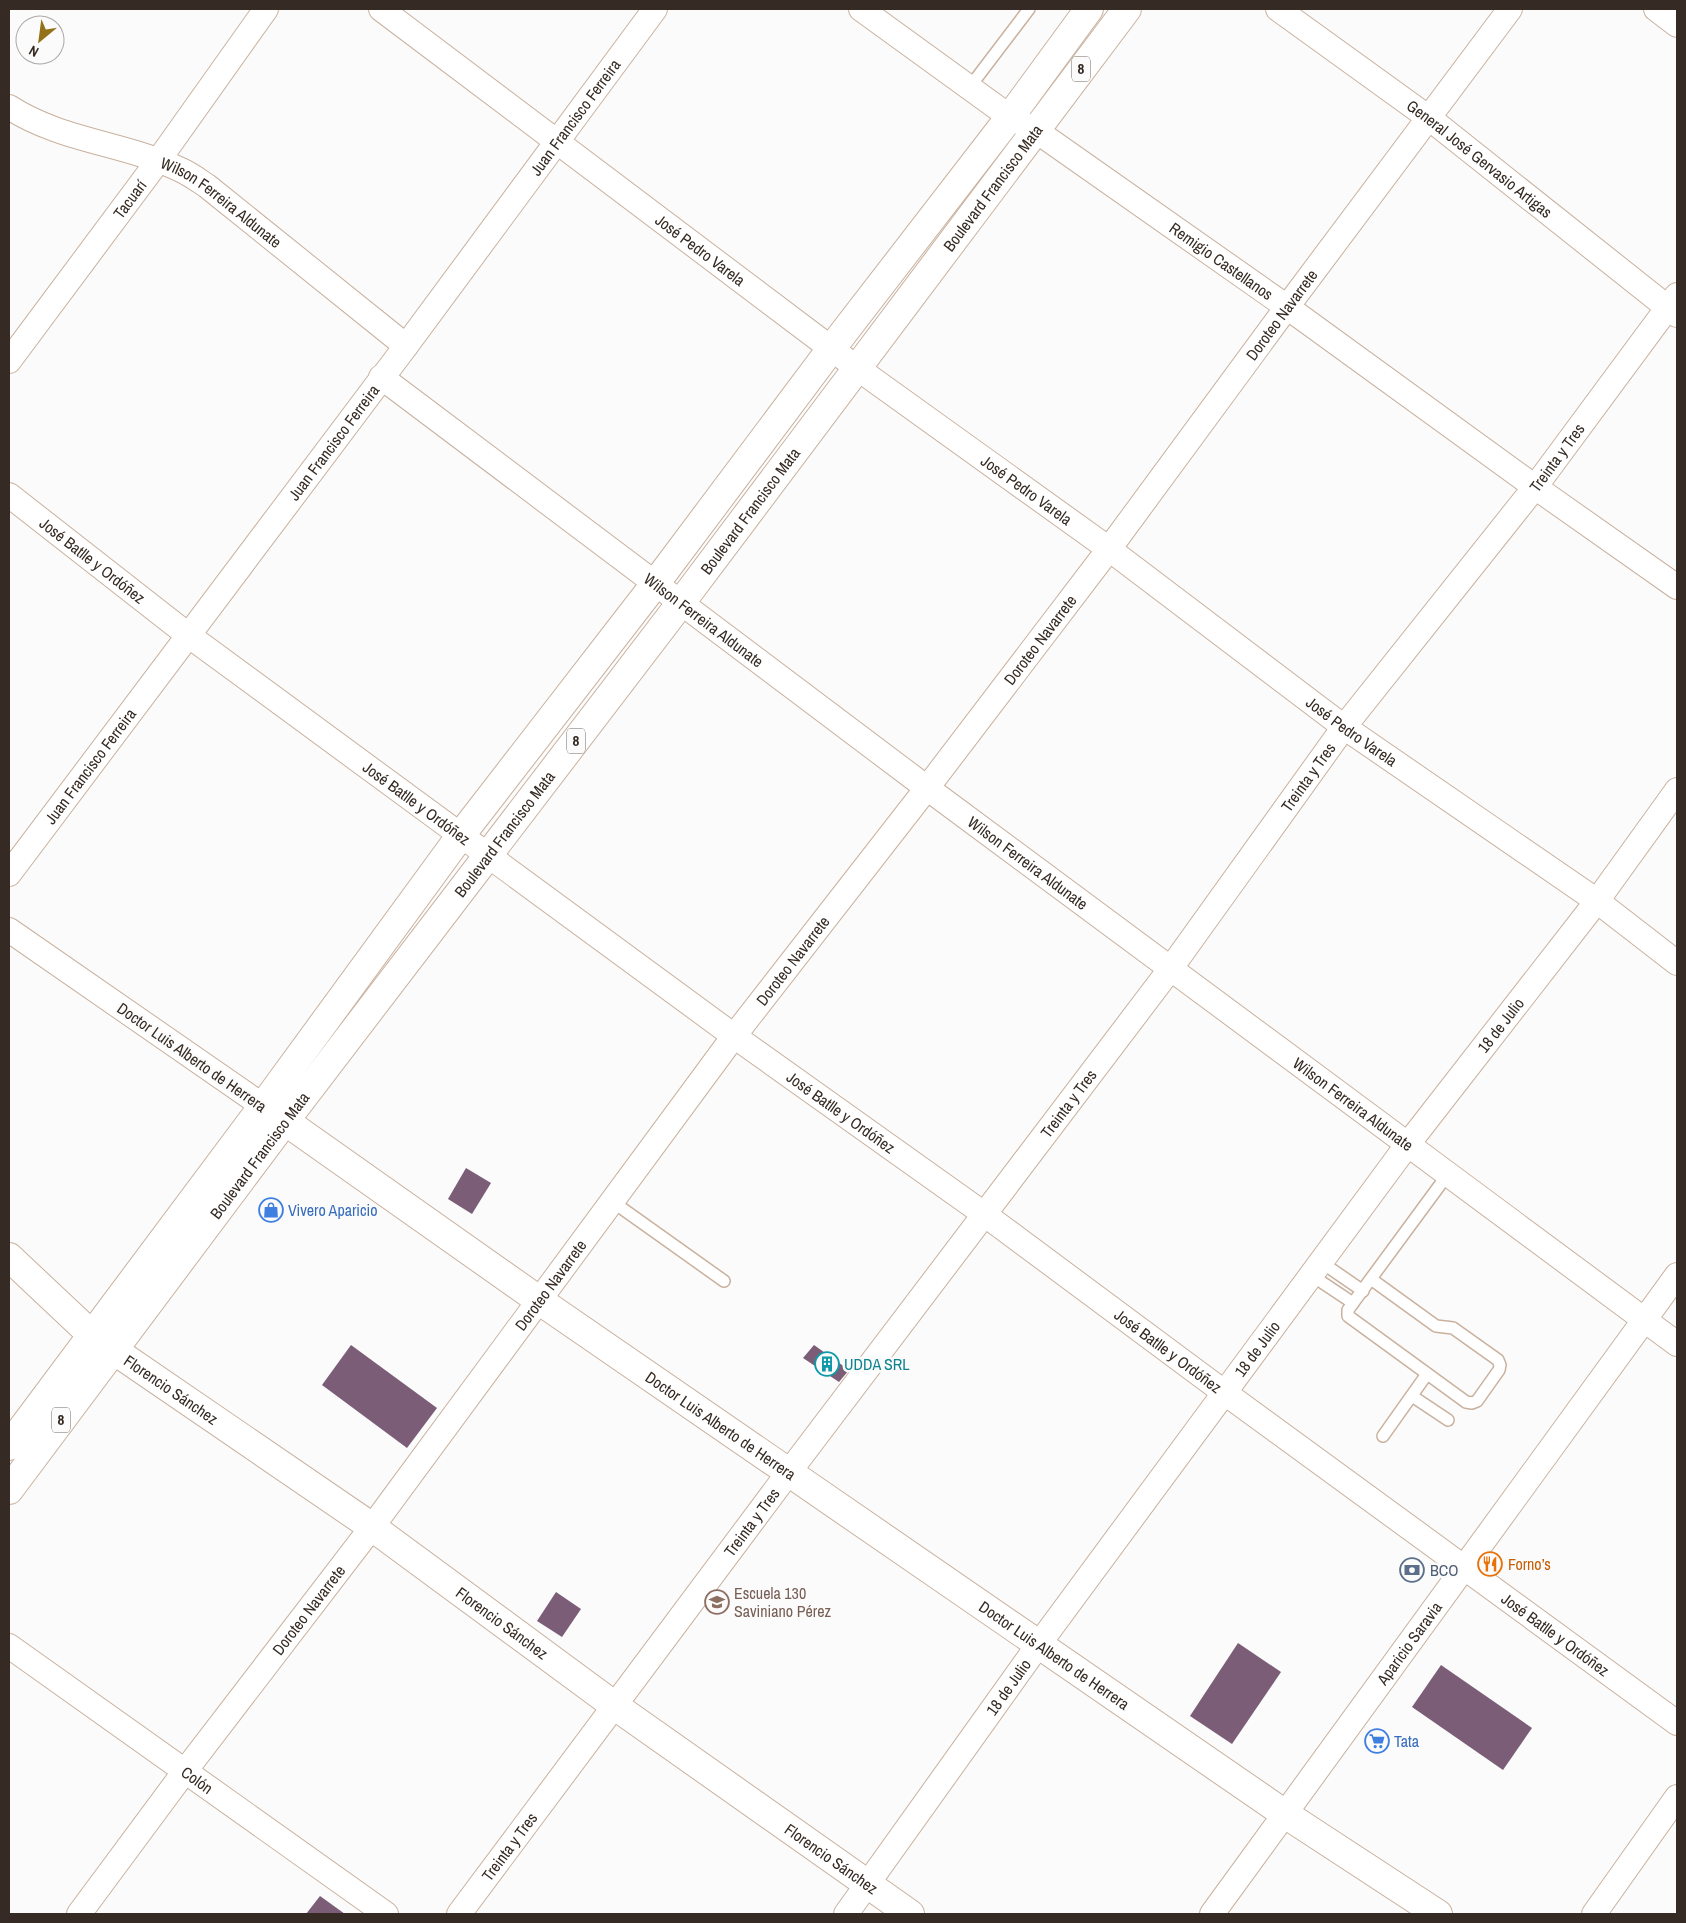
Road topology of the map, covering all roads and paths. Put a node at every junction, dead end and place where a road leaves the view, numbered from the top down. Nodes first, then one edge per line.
1 (266, 9) edge
2 (381, 9) edge
3 (655, 9) edge
4 (861, 9) edge
5 (1029, 9) edge
6 (1089, 9) edge
7 (1127, 9) edge
8 (1278, 9) edge
9 (1510, 9) edge
10 (1656, 9) edge
11 (1677, 25) edge
12 (970, 88) junction
13 (9, 107) edge
14 (1010, 117) junction
15 (1429, 118) junction
16 (1035, 130) junction
17 (555, 142) junction
18 (158, 161) junction
19 (1674, 306) edge
20 (1287, 307) junction
21 (406, 346) junction
22 (831, 349) junction
23 (9, 361) edge
24 (857, 368) junction
25 (381, 377) junction
26 (1535, 487) junction
27 (9, 495) edge
28 (1109, 549) junction
29 (655, 584) junction
30 (1677, 587) edge
31 (680, 604) junction
32 (188, 635) junction
33 (1344, 727) junction
34 (927, 788) junction
35 (1677, 790) edge
36 (461, 835) junction
37 (489, 855) junction
38 (9, 874) edge
39 (1597, 900) junction
40 (9, 930) edge
41 (1677, 963) edge
42 (1171, 968) junction
43 (734, 1036) junction
44 (274, 1114) junction
45 (1408, 1144) junction
46 (1448, 1174) junction
47 (612, 1202) junction
48 (984, 1214) junction
49 (9, 1257) edge
50 (1316, 1269) junction
51 (1677, 1275) edge
52 (1371, 1279) junction
53 (724, 1281) dead end
54 (1362, 1291) junction
55 (540, 1301) junction
56 (1353, 1303) junction
57 (1645, 1320) junction
58 (103, 1343) junction
59 (1677, 1344) edge
60 (1427, 1374) junction
61 (1224, 1393) junction
62 (1412, 1396) junction
63 (1448, 1420) dead end
64 (1383, 1436) dead end
65 (9, 1446) edge
66 (789, 1472) junction
67 (9, 1490) edge
68 (372, 1527) junction
69 (1465, 1568) junction
70 (1039, 1644) junction
71 (9, 1646) edge
72 (615, 1706) junction
73 (1677, 1723) edge
74 (185, 1770) junction
75 (1677, 1797) edge
76 (1285, 1814) junction
77 (867, 1885) junction
78 (78, 1914) edge
79 (386, 1914) edge
80 (459, 1914) edge
81 (846, 1914) edge
82 (910, 1914) edge
83 (1212, 1914) edge
84 (1438, 1914) edge
85 (1594, 1914) edge

1 - 18 street, Tacuarí
2 - 17 street, José Pedro Varela
3 - 17 street, Juan Francisco Ferreira
4 - 12 street, Remigio Castellanos
5 - 12 lane
6 - 14 main road, Boulevard Francisco Mata / 8
7 - 16 main road, Boulevard Francisco Mata / 8
8 - 15 street, General José Gervasio Artigas
9 - 15 street, Doroteo Navarrete
10 - 11 street
12 - 14 street, Remigio Castellanos
13 - 18 street, Wilson Ferreira Aldunate
14 - 16 street, Remigio Castellanos
14 - 22 main road, Boulevard Francisco Mata / 8
15 - 19 street, General José Gervasio Artigas
15 - 20 street, Doroteo Navarrete
16 - 20 street, Remigio Castellanos
16 - 24 main road, Boulevard Francisco Mata / 8
17 - 21 street, Juan Francisco Ferreira
17 - 22 street, José Pedro Varela
18 - 21 street, Wilson Ferreira Aldunate
18 - 23 street, Tacuarí
19 - 26 street, Treinta y Tres
20 - 26 street, Remigio Castellanos
20 - 28 street, Doroteo Navarrete
21 - 25 street, Juan Francisco Ferreira
22 - 24 street, José Pedro Varela
22 - 29 main road, Boulevard Francisco Mata / 8
24 - 28 street, José Pedro Varela
24 - 31 main road, Boulevard Francisco Mata / 8
25 - 29 street, Wilson Ferreira Aldunate
25 - 32 street, Juan Francisco Ferreira
26 - 30 street, Remigio Castellanos
26 - 33 street, Treinta y Tres
27 - 32 street, José Batlle y Ordóñez
28 - 33 street, José Pedro Varela
28 - 34 street, Doroteo Navarrete
29 - 31 street, Wilson Ferreira Aldunate
29 - 36 main road, Boulevard Francisco Mata / 8
31 - 34 street, Wilson Ferreira Aldunate
31 - 37 main road, Boulevard Francisco Mata / 8
32 - 36 street, José Batlle y Ordóñez
32 - 38 street, Juan Francisco Ferreira
33 - 39 street, José Pedro Varela
33 - 42 street, Treinta y Tres
34 - 42 street, Wilson Ferreira Aldunate
34 - 43 street, Doroteo Navarrete
35 - 39 street, 18 de Julio
36 - 37 street, José Batlle y Ordóñez
36 - 44 main road, Boulevard Francisco Mata / 8
37 - 43 street, José Batlle y Ordóñez
37 - 44 main road, Boulevard Francisco Mata / 8
39 - 41 street, José Pedro Varela
39 - 45 street, 18 de Julio
40 - 44 street, Doctor Luis Alberto de Herrera
42 - 45 street, Wilson Ferreira Aldunate
42 - 48 street, Treinta y Tres
43 - 47 street, Doroteo Navarrete
43 - 48 street, José Batlle y Ordóñez
44 - 55 main road, Doctor Luis Alberto de Herrera
44 - 58 main road, Boulevard Francisco Mata / 8
45 - 46 street, Wilson Ferreira Aldunate
45 - 50 street, 18 de Julio
46 - 52 lane
46 - 57 street, Wilson Ferreira Aldunate
47 - 53 lane
47 - 55 street, Doroteo Navarrete
48 - 61 street, José Batlle y Ordóñez
48 - 66 street, Treinta y Tres
49 - 58 main road, Florencio Sánchez
50 - 54 lane
50 - 56 lane
50 - 61 street, 18 de Julio
51 - 57 street, Aparicio Saravia
52 - 54 lane
52 - 60 lane
54 - 56 lane
55 - 66 main road, Doctor Luis Alberto de Herrera
55 - 68 street, Doroteo Navarrete
56 - 60 lane
57 - 59 street, Wilson Ferreira Aldunate
57 - 69 street, Aparicio Saravia
58 - 65 main road, Boulevard Francisco Mata / 8
58 - 67 main road, Boulevard Francisco Mata / 8
58 - 68 main road, Florencio Sánchez
60 - 62 lane
61 - 69 street, José Batlle y Ordóñez
61 - 70 street, 18 de Julio
62 - 63 lane
62 - 64 lane
66 - 70 main road, Doctor Luis Alberto de Herrera
66 - 72 street, Treinta y Tres
68 - 72 main road, Florencio Sánchez
68 - 74 street, Doroteo Navarrete
69 - 73 street, José Batlle y Ordóñez
69 - 76 street, Aparicio Saravia
70 - 76 main road, Doctor Luis Alberto de Herrera
70 - 77 street, 18 de Julio
71 - 74 street, Colón
72 - 77 main road, Florencio Sánchez
72 - 80 street, Treinta y Tres
74 - 78 street, Doroteo Navarrete
74 - 79 street, Colón
75 - 85 street
76 - 83 street, Aparicio Saravia
76 - 84 main road, Doctor Luis Alberto de Herrera
77 - 81 street, 18 de Julio
77 - 82 main road, Florencio Sánchez

